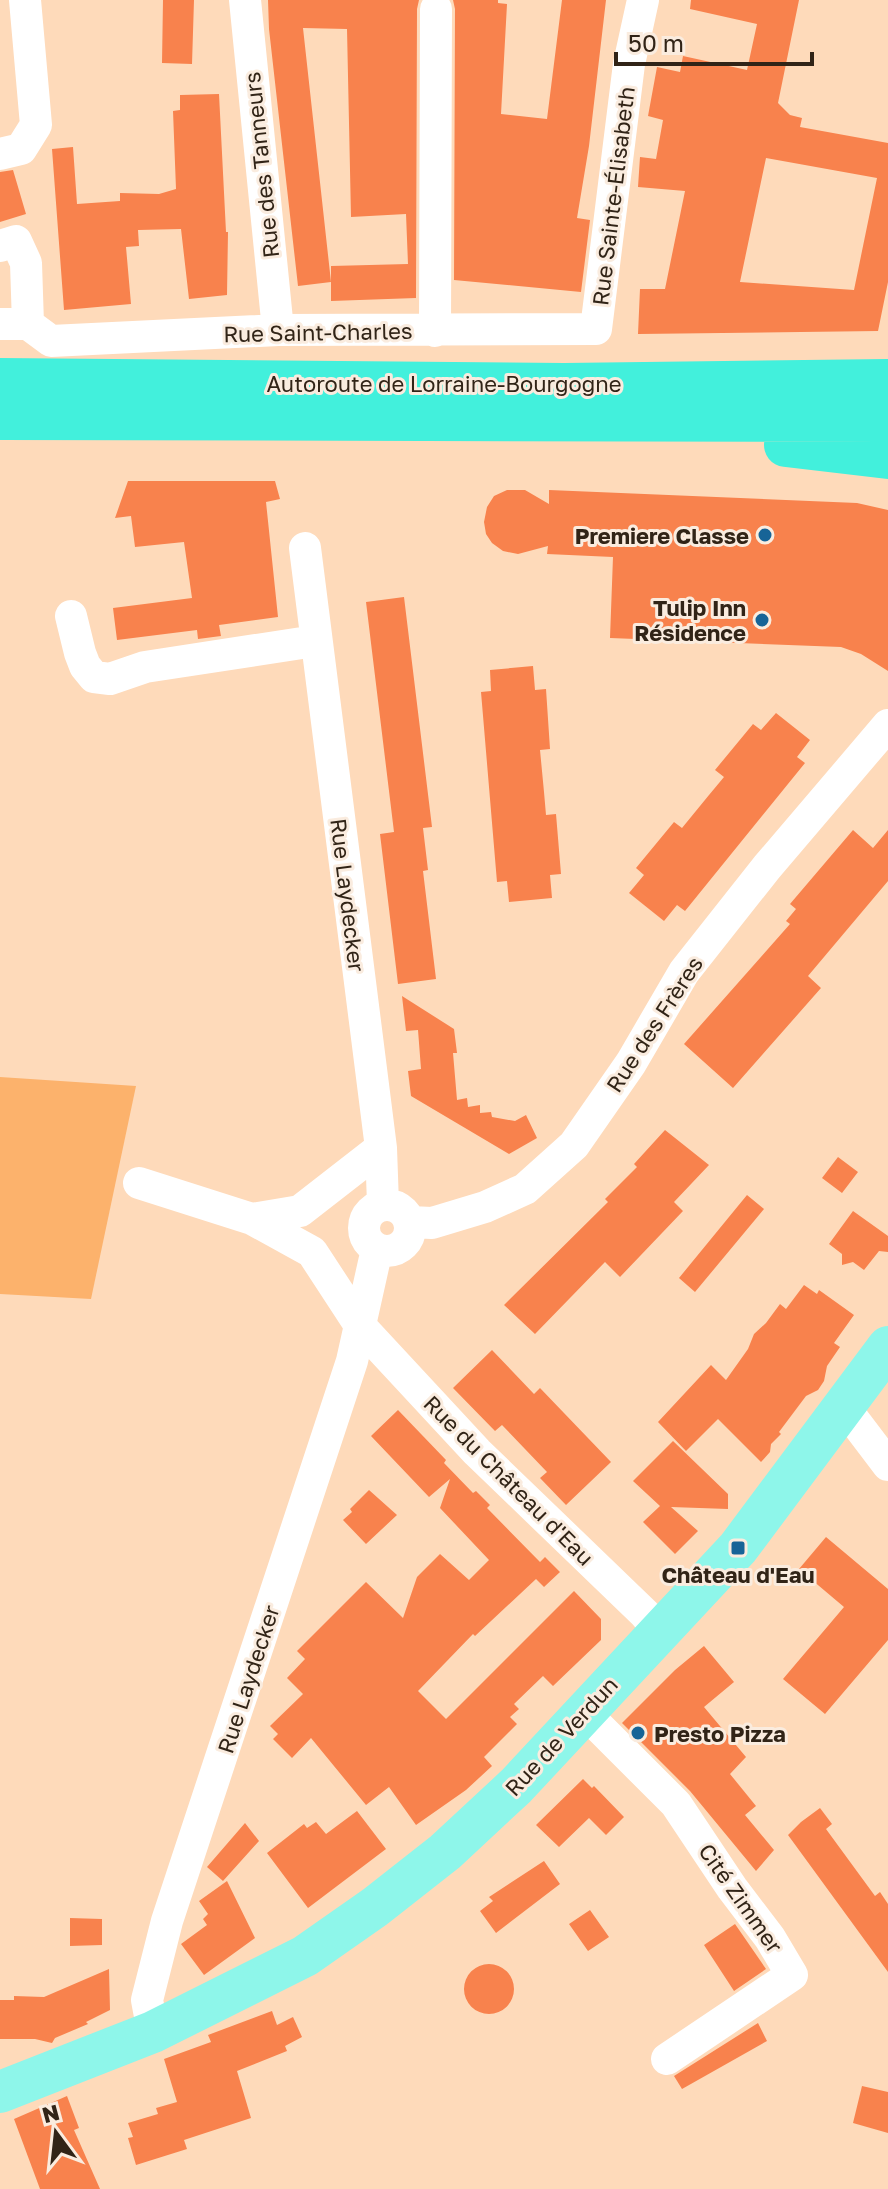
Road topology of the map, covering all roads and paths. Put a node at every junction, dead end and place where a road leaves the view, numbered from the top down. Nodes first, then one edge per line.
1 (25, 0) edge
2 (245, 0) edge
3 (643, 0) edge
4 (436, 9) dead end
5 (0, 154) edge
6 (0, 246) edge
7 (14, 324) edge
8 (278, 330) junction
9 (435, 331) junction
10 (0, 380) edge
11 (888, 381) edge
12 (0, 418) edge
13 (888, 420) edge
14 (569, 421) junction
15 (888, 457) edge
16 (305, 548) dead end
17 (71, 616) dead end
18 (315, 641) junction
19 (888, 725) edge
20 (381, 1148) junction
21 (139, 1183) dead end
22 (383, 1204) junction
23 (252, 1219) junction
24 (410, 1222) junction
25 (377, 1249) junction
26 (361, 1327) junction
27 (888, 1347) edge
28 (844, 1407) junction
29 (888, 1465) edge
30 (659, 1631) junction
31 (585, 1713) junction
32 (153, 2032) junction
33 (667, 2059) dead end
34 (0, 2092) edge

1 - 5 street
2 - 8 street, Rue des Tanneurs
3 - 9 street, Rue Sainte-Élisabeth
4 - 9 street, Rue Saint-Charles
6 - 7 street, Rue Saint-Charles
7 - 8 street, Rue Saint-Charles
8 - 9 street, Rue Saint-Charles
10 - 11 highway, Autoroute de Lorraine-Bourgogne
12 - 14 highway, Autoroute de Lorraine-Bourgogne
13 - 14 highway, Autoroute de Lorraine-Bourgogne
14 - 15 highway
16 - 18 street, Rue Laydecker
17 - 18 street
18 - 20 street, Rue Laydecker
19 - 24 street, Rue des Frères
20 - 22 street, Rue Laydecker
20 - 23 street
21 - 23 street
22 - 24 street
22 - 25 street
23 - 26 street
24 - 25 street
25 - 26 street, Rue Laydecker
26 - 30 street, Rue du Château d'Eau
26 - 32 street, Rue Laydecker
27 - 28 main road, Rue de Verdun
28 - 29 street
28 - 30 main road, Rue de Verdun
30 - 31 main road, Rue de Verdun
31 - 32 main road, Rue de Verdun
31 - 33 street, Cité Zimmer
32 - 34 main road, Rue de Verdun

